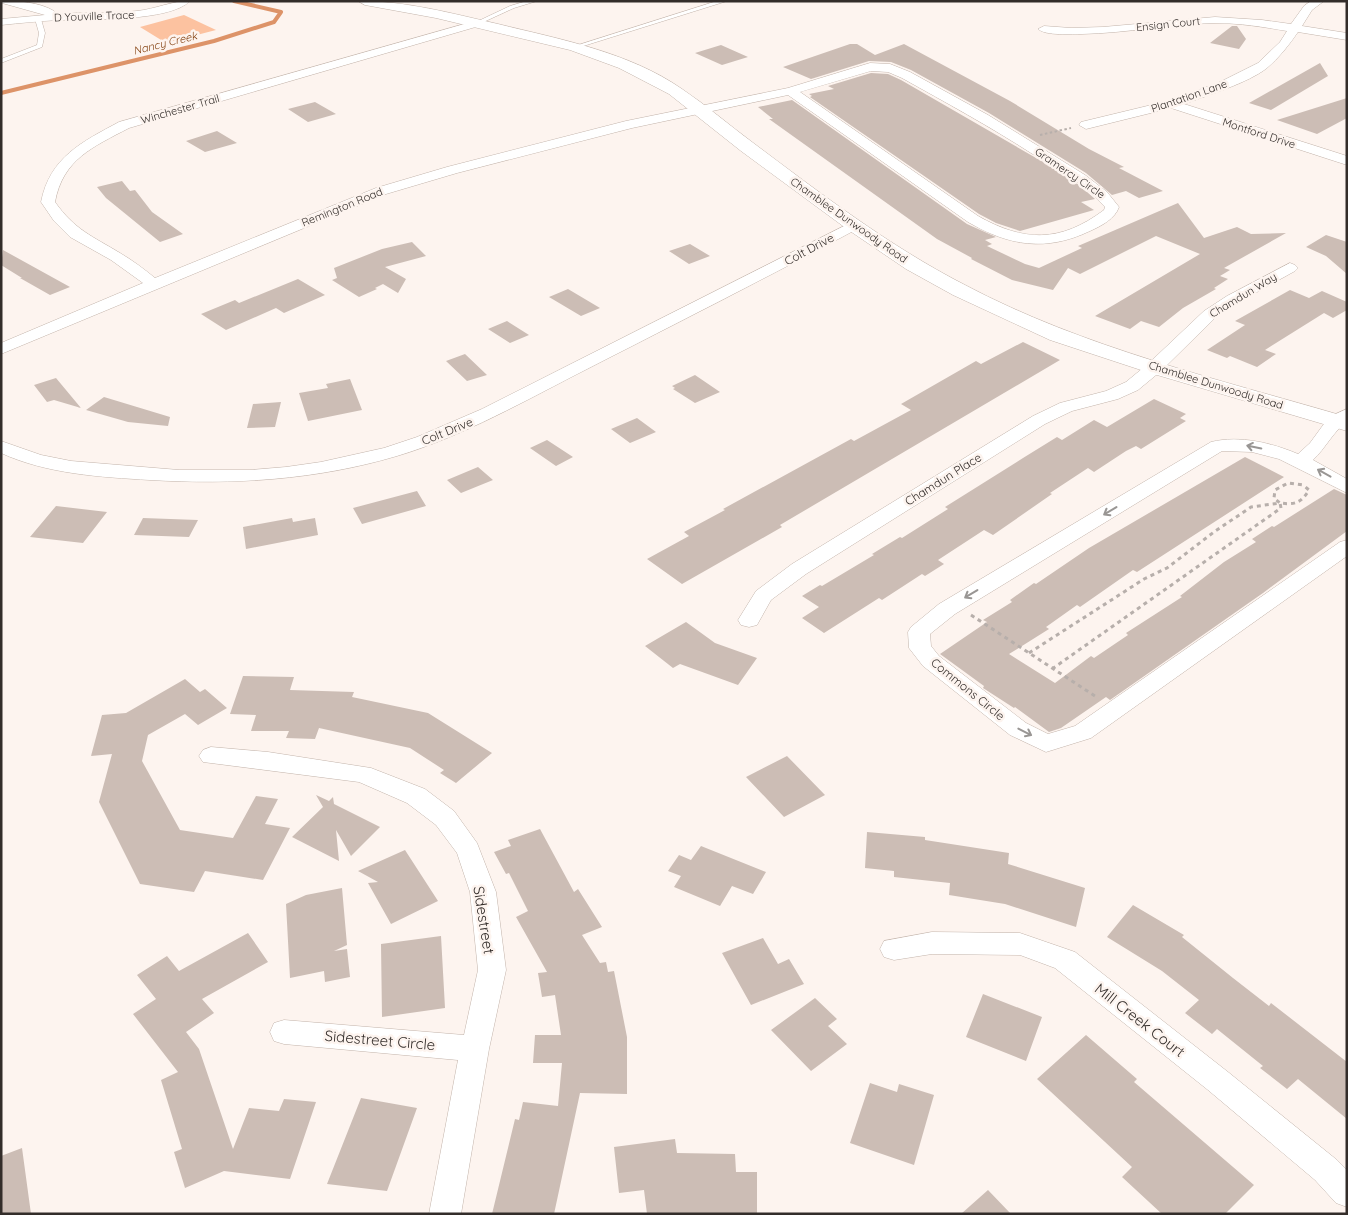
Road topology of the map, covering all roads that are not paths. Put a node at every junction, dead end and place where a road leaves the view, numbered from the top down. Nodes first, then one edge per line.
1 (6, 1) edge
2 (185, 1) edge
3 (365, 1) edge
4 (534, 1) edge
5 (724, 1) edge
6 (1319, 1) edge
7 (56, 17) junction
8 (38, 19) junction
9 (1, 22) edge
10 (475, 24) junction
11 (1044, 29) dead end
12 (1293, 29) junction
13 (1347, 37) edge
14 (575, 47) junction
15 (1, 61) edge
16 (790, 91) junction
17 (1172, 104) junction
18 (697, 109) junction
19 (1086, 126) dead end
20 (1347, 148) edge
21 (1332, 157) junction
22 (1347, 161) edge
23 (854, 225) junction
24 (1290, 268) dead end
25 (154, 284) junction
26 (1, 350) edge
27 (1155, 367) junction
28 (1343, 420) edge
29 (1, 446) edge
30 (1304, 470) junction
31 (1347, 487) edge
32 (1347, 546) edge
33 (749, 620) dead end
34 (211, 756) dead end
35 (894, 949) dead end
36 (284, 1032) dead end
37 (475, 1049) junction
38 (1347, 1192) edge
39 (445, 1214) edge

1 - 7 street
2 - 7 street, D Youville Trace
3 - 10 street, Chamblee Dunwoody Road
4 - 10 lane
5 - 14 lane
6 - 12 street, Plantation Lane
7 - 8 street, D Youville Trace
8 - 9 street, D Youville Trace
8 - 15 lane
10 - 14 street, Chamblee Dunwoody Road
10 - 25 street, Winchester Trail
11 - 12 street, Ensign Court
12 - 13 street, Ensign Court
12 - 17 street, Plantation Lane
14 - 18 street, Chamblee Dunwoody Road
16 - 16 street, Gramercy Circle
16 - 18 street, Gramercy Circle
17 - 19 street, Plantation Lane
17 - 21 street, Montford Drive
18 - 23 street, Chamblee Dunwoody Road
18 - 25 street, Remington Road
20 - 21 street
21 - 22 street, Montford Drive
23 - 27 street, Chamblee Dunwoody Road
23 - 29 street, Colt Drive
24 - 27 street, Chamdun Way
25 - 26 street, Remington Road
27 - 28 street, Chamblee Dunwoody Road
27 - 33 street, Chamdun Place
28 - 30 street
31 -> 30 street, Commons Circle
30 -> 32 street, Commons Circle
34 - 37 street, Sidestreet
35 - 38 street, Mill Creek Court
36 - 37 street, Sidestreet Circle
37 - 39 street, Sidestreet

